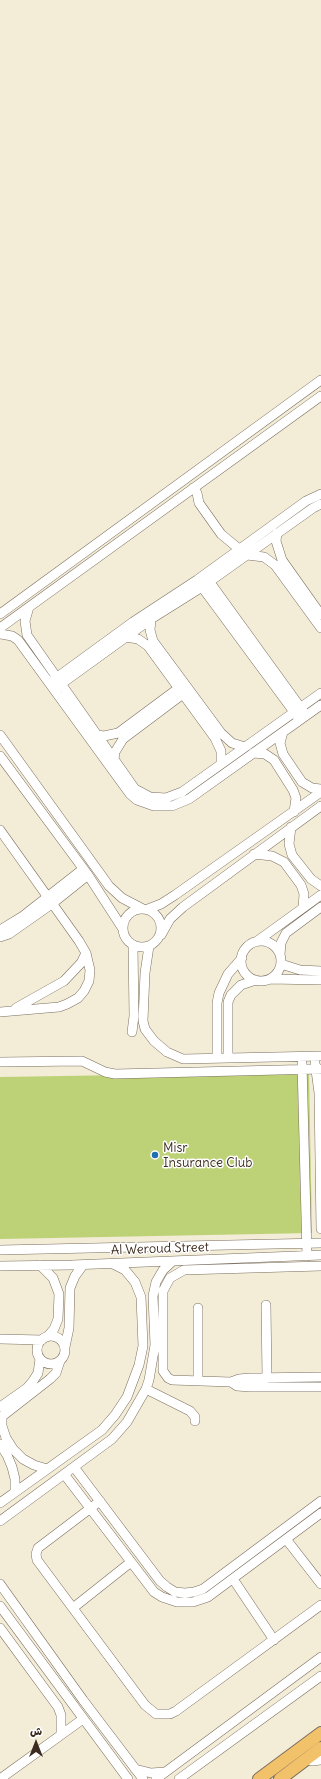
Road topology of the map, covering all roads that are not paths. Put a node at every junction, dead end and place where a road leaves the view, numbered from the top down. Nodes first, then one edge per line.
1 (321, 380) edge
2 (321, 396) edge
3 (193, 488) junction
4 (321, 494) edge
5 (321, 504) edge
6 (278, 528) junction
7 (239, 549) junction
8 (247, 555) junction
9 (203, 581) junction
10 (321, 598) edge
11 (29, 607) junction
12 (315, 610) edge
13 (0, 614) edge
14 (151, 619) junction
15 (0, 628) edge
16 (321, 628) edge
17 (0, 634) edge
18 (126, 637) junction
19 (55, 684) junction
20 (184, 689) junction
21 (321, 693) edge
22 (321, 705) edge
23 (297, 710) junction
24 (303, 718) junction
25 (283, 732) junction
26 (0, 735) edge
27 (97, 735) junction
28 (245, 747) junction
29 (253, 753) junction
30 (0, 756) edge
31 (114, 759) junction
32 (221, 763) junction
33 (321, 790) edge
34 (321, 806) edge
35 (294, 812) junction
36 (291, 827) junction
37 (0, 830) edge
38 (254, 854) junction
39 (86, 872) junction
40 (321, 886) edge
41 (321, 895) edge
42 (50, 900) junction
43 (321, 907) edge
44 (303, 908) junction
45 (145, 909) junction
46 (123, 929) junction
47 (0, 930) edge
48 (160, 935) junction
49 (0, 938) edge
50 (255, 943) junction
51 (133, 945) junction
52 (149, 946) junction
53 (86, 953) junction
54 (242, 958) junction
55 (281, 959) junction
56 (321, 971) edge
57 (74, 972) junction
58 (270, 979) junction
59 (256, 980) junction
60 (321, 980) edge
61 (89, 981) junction
62 (42, 995) junction
63 (45, 1008) junction
64 (13, 1010) junction
65 (0, 1012) edge
66 (132, 1032) dead end
67 (302, 1056) junction
68 (318, 1056) edge
69 (217, 1058) junction
70 (228, 1058) junction
71 (0, 1062) edge
72 (302, 1069) junction
73 (318, 1069) edge
74 (321, 1229) edge
75 (307, 1243) junction
76 (321, 1243) edge
77 (0, 1250) edge
78 (321, 1255) edge
79 (307, 1256) junction
80 (173, 1261) junction
81 (112, 1264) junction
82 (40, 1265) junction
83 (83, 1265) junction
84 (0, 1266) edge
85 (321, 1266) edge
86 (266, 1305) dead end
87 (198, 1308) dead end
88 (0, 1338) edge
89 (43, 1341) junction
90 (0, 1345) edge
91 (65, 1347) junction
92 (40, 1359) junction
93 (60, 1362) junction
94 (321, 1377) edge
95 (267, 1378) junction
96 (198, 1380) junction
97 (231, 1382) junction
98 (300, 1382) junction
99 (321, 1387) edge
100 (146, 1389) junction
101 (0, 1407) edge
102 (1, 1417) edge
103 (195, 1421) dead end
104 (0, 1444) edge
105 (74, 1467) junction
106 (47, 1469) junction
107 (64, 1474) junction
108 (15, 1492) junction
109 (100, 1501) junction
110 (321, 1501) edge
111 (0, 1503) edge
112 (90, 1508) junction
113 (321, 1513) edge
114 (0, 1521) edge
115 (122, 1530) junction
116 (112, 1537) junction
117 (286, 1539) junction
118 (131, 1562) junction
119 (233, 1579) junction
120 (0, 1584) edge
121 (321, 1584) edge
122 (321, 1605) edge
123 (0, 1606) edge
124 (72, 1608) junction
125 (0, 1628) edge
126 (274, 1640) junction
127 (321, 1657) edge
128 (321, 1676) edge
129 (83, 1700) junction
130 (74, 1706) junction
131 (84, 1719) junction
132 (321, 1733) edge
133 (61, 1735) junction
134 (321, 1748) edge
135 (306, 1759) junction
136 (321, 1760) edge
137 (135, 1769) junction
138 (169, 1771) junction
139 (0, 1778) edge
140 (126, 1778) edge
141 (143, 1779) edge
142 (156, 1779) edge
143 (179, 1779) edge
144 (259, 1779) edge
145 (280, 1779) edge

1 - 13 street
2 - 3 street
3 - 7 street
3 - 11 street
4 - 6 street
5 - 6 street
6 - 7 street
6 - 8 street
6 - 12 street
7 - 9 street
8 - 9 street
8 - 12 street
9 - 14 street
9 - 19 street
9 - 23 street
10 - 12 street
11 - 15 street
11 - 19 street
12 - 16 street
14 - 18 street
14 - 20 street
17 - 19 street
18 - 19 street
18 - 20 street
19 - 27 street
19 - 29 street
20 - 27 street
20 - 28 street
20 - 31 street
20 - 32 street
21 - 23 street
22 - 24 street
23 - 24 street
23 - 28 street
24 - 25 street
25 - 29 street
25 - 33 street
26 - 45 street
27 - 31 street
28 - 32 street
29 - 35 street
30 - 39 street
31 - 32 street
33 - 35 street
34 - 36 street
35 - 45 street
36 - 38 street
36 - 40 street
37 - 42 street
38 - 44 street
38 - 48 street
39 - 42 street
39 - 46 street
41 - 44 street
42 - 47 street
42 - 49 street
42 - 53 street
43 - 55 street
44 - 50 street
45 - 46 street
45 - 48 street
46 - 51 street
48 - 52 street
50 - 54 street
50 - 55 street
51 - 52 street
51 - 66 street
52 - 69 street
53 - 57 street
53 - 61 street
54 - 59 street
54 - 69 street
55 - 56 street
55 - 58 street
57 - 61 street
57 - 62 street
58 - 59 street
58 - 60 street
59 - 70 street
61 - 63 street
62 - 63 street
62 - 64 street
63 - 64 street
64 - 65 street
67 - 68 street
67 - 70 street
67 - 72 street
68 - 73 street
69 - 70 street
71 - 72 street
72 - 73 street
72 - 75 street
73 - 74 street
75 - 76 street, Al Weroud Street
75 - 77 street, Al Weroud Street
75 - 79 street
78 - 79 street, Al Weroud Street
79 - 80 street, Al Weroud Street
80 - 81 street, Al Weroud Street
80 - 100 street
81 - 83 street, Al Weroud Street
81 - 106 street
82 - 83 street, Al Weroud Street
82 - 84 street, Al Weroud Street
82 - 89 street
83 - 91 street
85 - 96 street
86 - 95 street
87 - 96 street
88 - 89 street
89 - 90 street
89 - 91 street
89 - 92 street
91 - 93 street
92 - 93 street
92 - 101 street
93 - 102 street
94 - 98 street
95 - 97 street
95 - 98 street
96 - 97 street
97 - 98 street
98 - 99 street
100 - 103 street
100 - 105 street
102 - 106 street
104 - 108 street
105 - 107 street
105 - 109 street
106 - 108 street
107 - 112 street
107 - 114 street
108 - 111 street
109 - 112 street
109 - 115 street
110 - 115 street
112 - 116 street
112 - 124 street
113 - 117 street
115 - 116 street
116 - 118 street
117 - 119 street
117 - 121 street
118 - 119 street
118 - 124 street
119 - 126 street
120 - 129 street
122 - 126 street
123 - 130 street
124 - 126 street
125 - 133 street
127 - 138 street
128 - 143 street
129 - 130 street
129 - 137 street
130 - 131 street
131 - 133 street
131 - 140 street
132 - 144 main road
133 - 139 street
134 - 135 main road
135 - 136 street
135 - 145 main road
137 - 138 street
137 - 141 street
138 - 142 street

